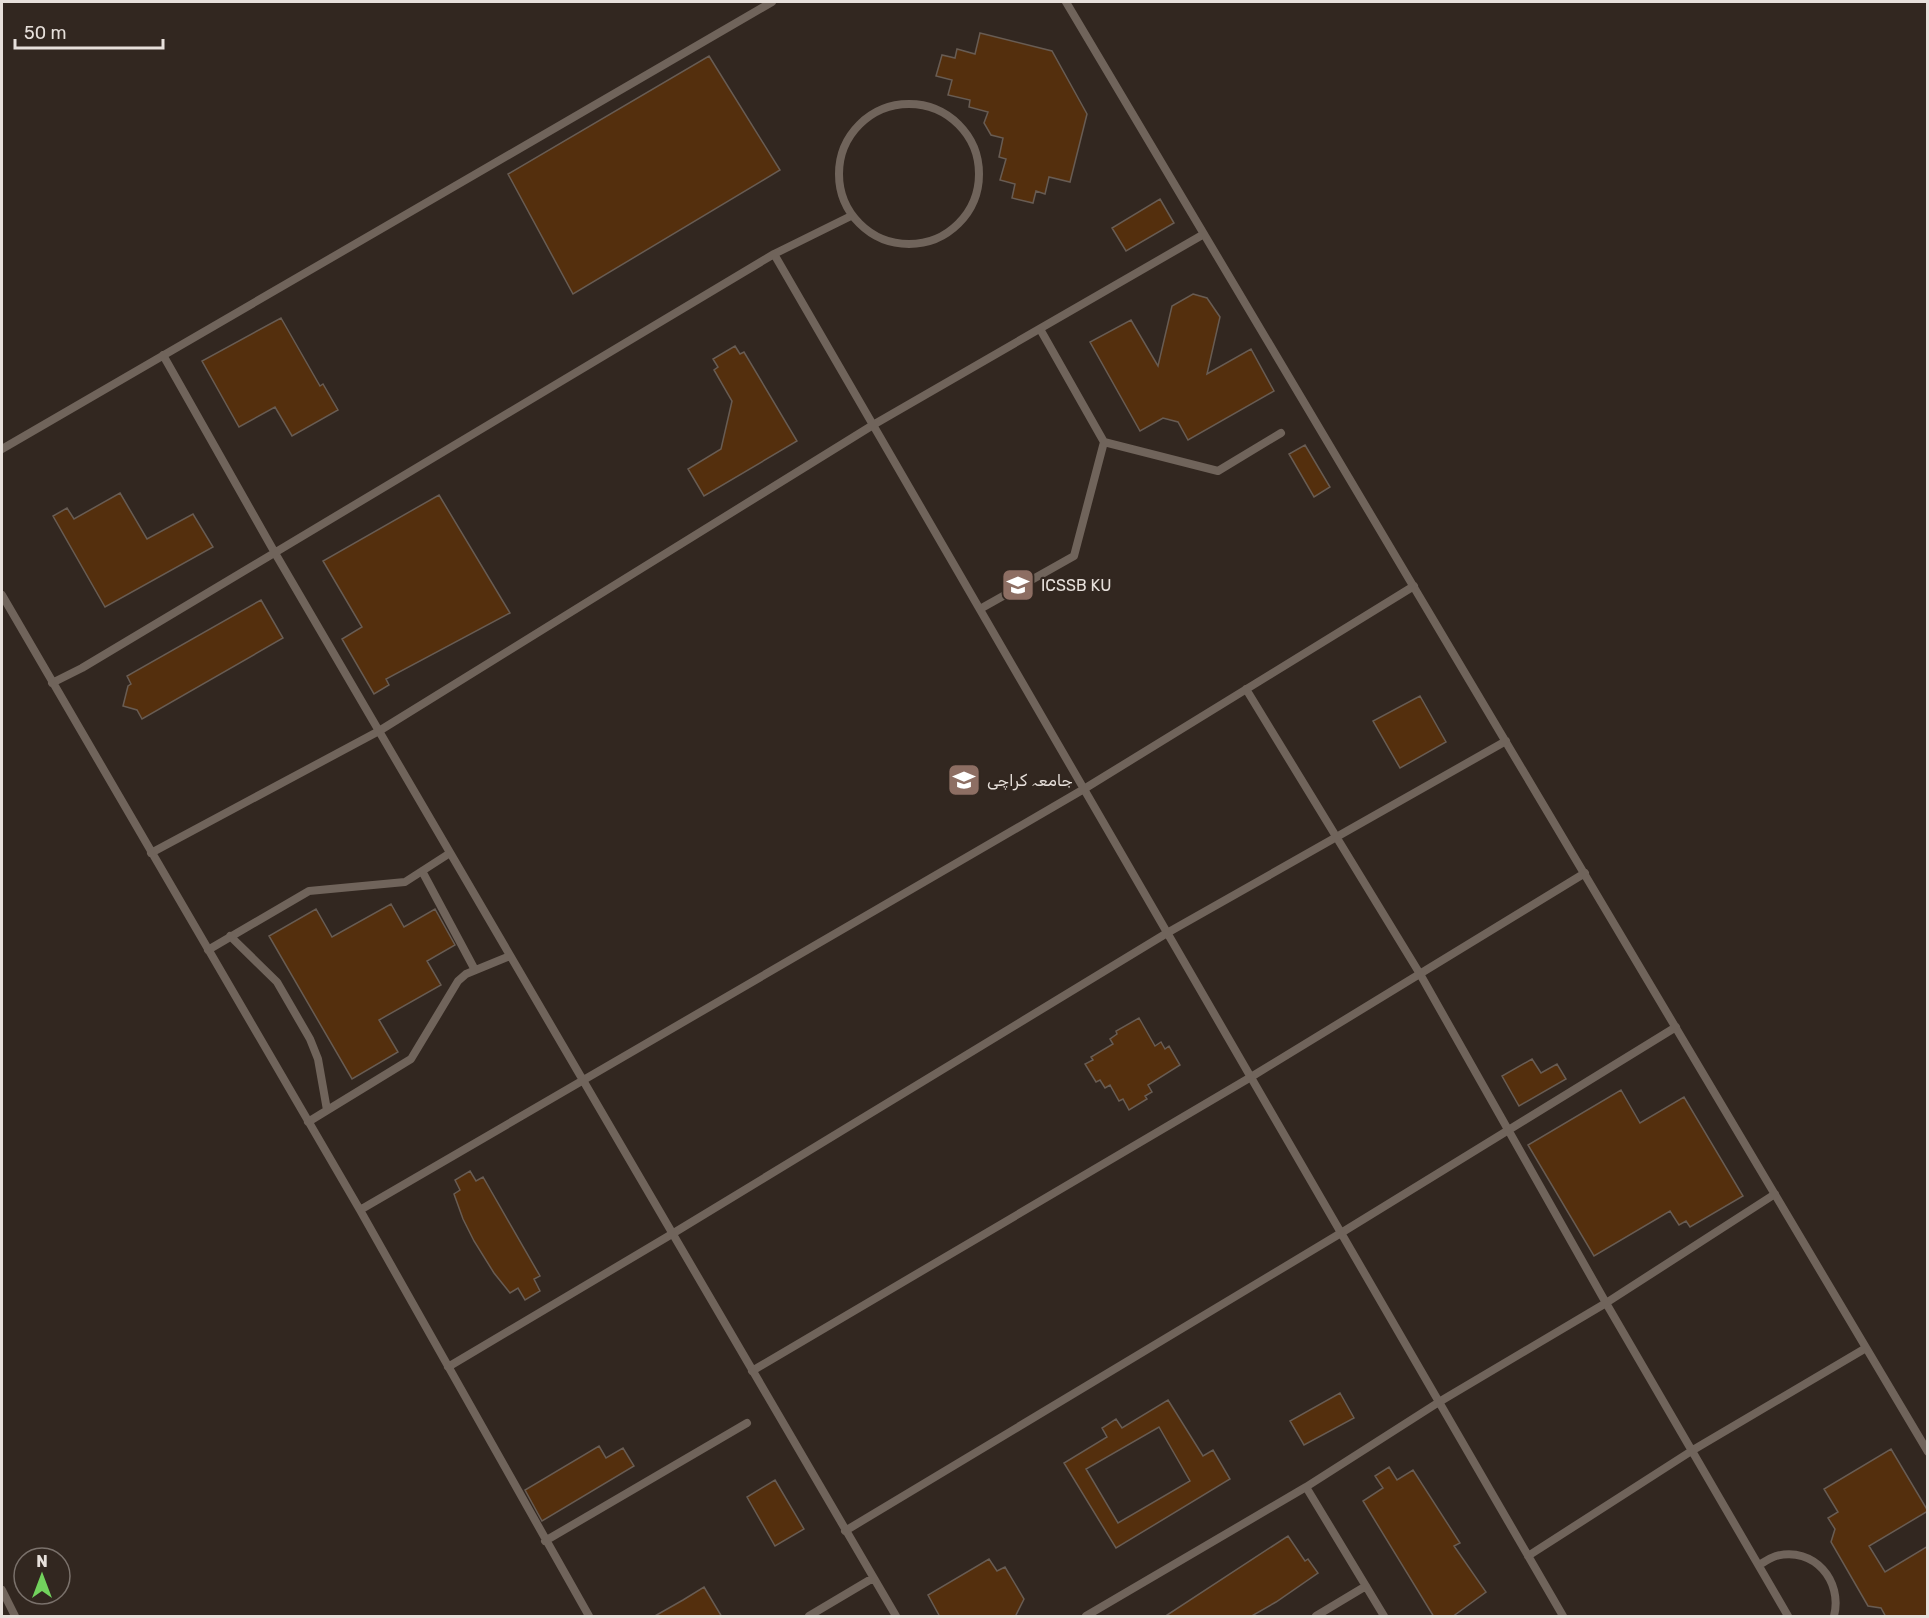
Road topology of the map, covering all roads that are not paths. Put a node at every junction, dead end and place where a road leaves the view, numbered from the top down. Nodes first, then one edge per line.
1 (772, 2) edge
2 (1066, 2) edge
3 (851, 216) junction
4 (1204, 234) junction
5 (774, 254) junction
6 (1040, 329) junction
7 (163, 355) junction
8 (873, 425) junction
9 (1281, 433) dead end
10 (1104, 442) junction
11 (2, 449) edge
12 (275, 553) junction
13 (1414, 586) junction
14 (2, 595) edge
15 (980, 609) junction
16 (52, 683) junction
17 (1246, 689) junction
18 (379, 731) junction
19 (1506, 741) junction
20 (1084, 789) junction
21 (1335, 838) junction
22 (151, 853) junction
23 (450, 853) junction
24 (422, 871) junction
25 (1584, 873) junction
26 (1167, 933) junction
27 (230, 936) junction
28 (207, 950) junction
29 (510, 956) junction
30 (475, 970) junction
31 (1420, 974) junction
32 (1676, 1027) junction
33 (1251, 1077) junction
34 (583, 1081) junction
35 (327, 1110) junction
36 (308, 1122) junction
37 (1508, 1130) junction
38 (1775, 1194) junction
39 (360, 1210) junction
40 (1341, 1233) junction
41 (672, 1234) junction
42 (1606, 1303) junction
43 (1866, 1348) junction
44 (448, 1367) junction
45 (752, 1371) junction
46 (1439, 1402) junction
47 (747, 1423) dead end
48 (1693, 1449) junction
49 (1928, 1452) edge
50 (1306, 1487) junction
51 (845, 1531) junction
52 (545, 1540) junction
53 (1528, 1556) junction
54 (1759, 1565) junction
55 (873, 1578) junction
56 (1366, 1586) junction
57 (2, 1590) edge
58 (15, 1617) edge
59 (589, 1617) edge
60 (809, 1617) edge
61 (896, 1617) edge
62 (1086, 1617) edge
63 (1316, 1617) edge
64 (1384, 1617) edge
65 (1563, 1617) edge
66 (1788, 1617) edge
67 (1834, 1617) edge

1 - 7 lane
2 - 4 lane
3 - 3 lane
3 - 5 lane
4 - 6 lane
4 - 13 lane
5 - 8 lane
5 - 12 lane
6 - 8 lane
6 - 10 lane
7 - 11 lane
7 - 12 lane
8 - 15 lane
8 - 18 lane
9 - 10 lane
10 - 15 lane
12 - 16 lane
12 - 18 lane
13 - 17 lane
13 - 19 lane
14 - 16 lane
15 - 20 lane
16 - 22 lane
17 - 20 lane
17 - 21 lane
18 - 22 lane
18 - 23 lane
19 - 21 lane
19 - 25 lane
20 - 26 lane
20 - 34 lane
21 - 26 lane
21 - 31 lane
22 - 28 lane
23 - 24 lane
23 - 29 lane
24 - 27 lane
24 - 30 lane
25 - 31 lane
25 - 32 lane
26 - 33 lane
26 - 41 lane
27 - 28 lane
27 - 35 lane
28 - 36 lane
29 - 30 lane
29 - 34 lane
30 - 35 lane
31 - 33 lane
31 - 37 lane
32 - 37 lane
32 - 38 lane
33 - 40 lane
33 - 45 lane
34 - 39 lane
34 - 41 lane
35 - 36 lane
36 - 39 lane
37 - 40 lane
37 - 42 lane
38 - 42 lane
38 - 43 lane
39 - 44 lane
40 - 46 lane
40 - 51 lane
41 - 44 lane
41 - 45 lane
42 - 46 lane
42 - 48 lane
43 - 48 lane
43 - 49 lane
44 - 52 lane
45 - 51 lane
46 - 50 lane
46 - 53 lane
47 - 52 lane
48 - 53 lane
48 - 54 lane
50 - 56 lane
50 - 62 lane
51 - 55 lane
52 - 59 lane
53 - 65 lane
54 - 66 lane
54 - 67 lane
55 - 60 lane
55 - 61 lane
56 - 63 lane
56 - 64 lane
57 - 58 lane

